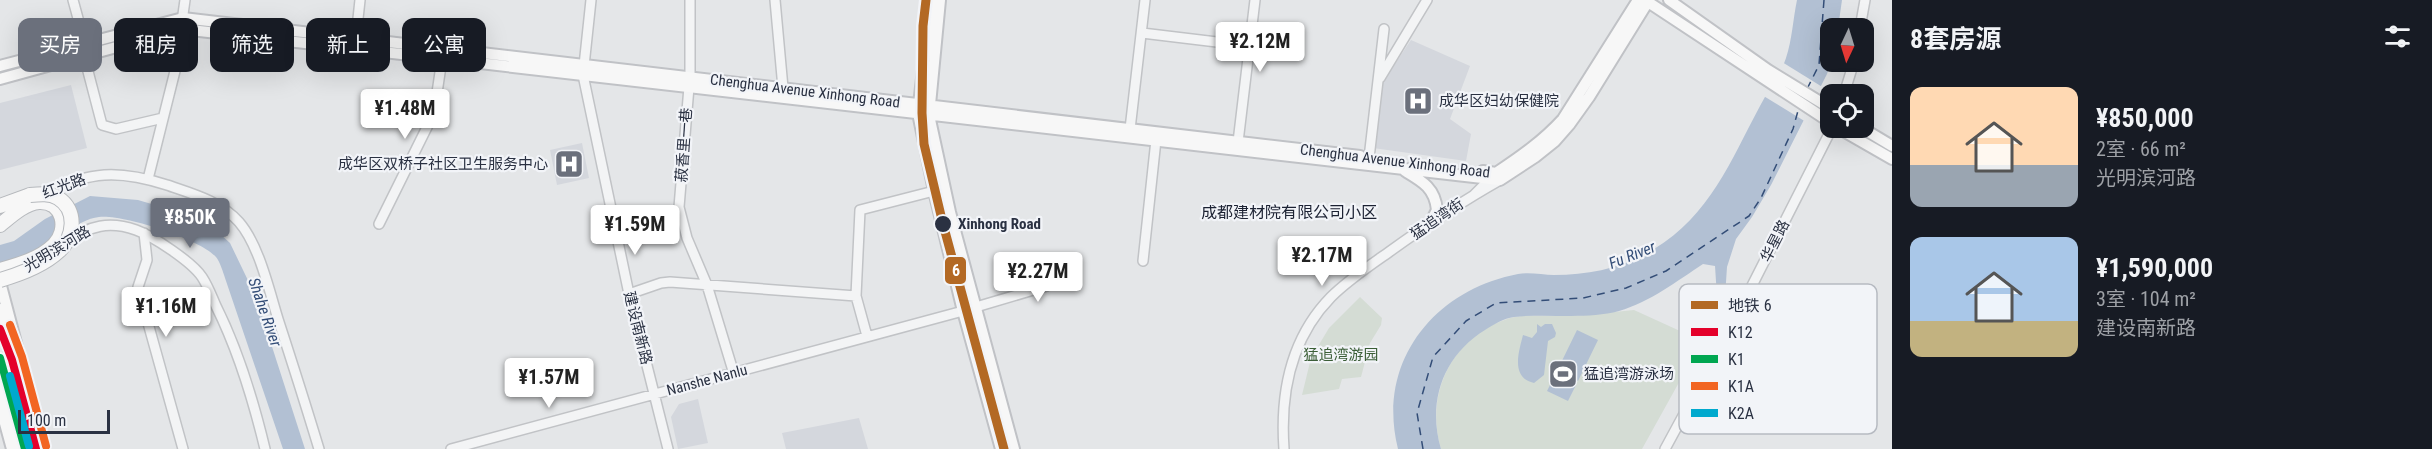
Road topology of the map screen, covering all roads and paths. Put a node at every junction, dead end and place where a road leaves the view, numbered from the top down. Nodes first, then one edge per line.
1 (73, 0) edge
2 (185, 0) edge
3 (360, 0) edge
4 (591, 0) edge
5 (690, 0) edge
6 (774, 0) edge
7 (931, 0) edge
8 (940, 0) edge
9 (1145, 0) edge
10 (1255, 0) edge
11 (1427, 0) edge
12 (1669, 0) edge
13 (1865, 0) edge
14 (1645, 1) edge
15 (78, 18) edge
16 (183, 18) edge
17 (358, 18) edge
18 (1862, 18) edge
19 (198, 24) edge
20 (198, 25) edge
21 (1384, 29) dead end
22 (306, 33) edge
23 (1142, 33) junction
24 (390, 42) edge
25 (1250, 46) junction
26 (402, 53) edge
27 (18, 61) edge
28 (486, 62) edge
29 (0, 66) edge
30 (583, 70) junction
31 (28, 72) edge
32 (88, 72) edge
33 (174, 72) edge
34 (440, 72) edge
35 (1772, 78) junction
36 (0, 80) edge
37 (1378, 81) junction
38 (689, 83) junction
39 (783, 88) junction
40 (1820, 102) edge
41 (923, 109) junction
42 (1820, 116) edge
43 (163, 118) junction
44 (1130, 129) junction
45 (1874, 135) edge
46 (1827, 138) edge
47 (1856, 138) edge
48 (1156, 140) junction
49 (1238, 142) junction
50 (1892, 146) edge
51 (1369, 158) junction
52 (1892, 159) edge
53 (1400, 168) junction
54 (1494, 177) junction
55 (148, 179) junction
56 (934, 191) junction
57 (0, 206) edge
58 (0, 212) edge
59 (1431, 222) junction
60 (379, 224) dead end
61 (0, 225) edge
62 (144, 233) junction
63 (1038, 261) dead end
64 (1143, 261) dead end
65 (0, 270) edge
66 (0, 280) edge
67 (1753, 284) edge
68 (707, 285) junction
69 (629, 294) junction
70 (856, 296) junction
71 (976, 307) junction
72 (0, 311) edge
73 (963, 311) junction
74 (867, 336) junction
75 (734, 374) junction
76 (0, 380) edge
77 (655, 394) junction
78 (0, 405) edge
79 (1679, 423) edge
80 (12, 449) edge
81 (19, 449) edge
82 (36, 449) edge
83 (44, 449) edge
84 (183, 449) edge
85 (265, 449) edge
86 (319, 449) edge
87 (451, 449) edge
88 (669, 449) edge
89 (1001, 449) edge
90 (1014, 449) edge
91 (1284, 449) edge
92 (1665, 449) edge

1 - 15 street
2 - 16 street
3 - 17 street
4 - 30 street, 建设南新路
5 - 38 street, 菽香里一巷
6 - 39 street
7 - 41 main road
8 - 41 main road
9 - 23 street
10 - 25 street
11 - 37 street
12 - 35 main road
13 - 18 street
14 - 35 main road
14 - 54 main road, 猛追湾街
19 - 22 main road, Chenghua Avenue Xinhong Road
20 - 26 main road, Chenghua Avenue Xinhong Road
21 - 37 street
23 - 25 street
23 - 44 street
24 - 30 main road, Chenghua Avenue Xinhong Road
25 - 49 street
27 - 29 main road, Chenghua Avenue Xinhong Road
28 - 30 main road, Chenghua Avenue Xinhong Road
30 - 38 main road, Chenghua Avenue Xinhong Road
30 - 69 street, 建设南新路
31 - 36 main road, Chenghua Avenue Xinhong Road
32 - 43 street
33 - 43 street
34 - 60 street
35 - 40 main road
35 - 42 main road
37 - 51 street
38 - 39 main road, Chenghua Avenue Xinhong Road
38 - 41 main road, Chenghua Avenue Xinhong Road
38 - 68 street, 菽香里一巷
39 - 41 main road, Chenghua Avenue Xinhong Road
41 - 44 main road, Chenghua Avenue Xinhong Road
41 - 48 main road, Chenghua Avenue Xinhong Road
41 - 56 main road
41 - 71 main road
43 - 55 street
44 - 49 main road, Chenghua Avenue Xinhong Road
45 - 50 main road
46 - 67 street, 华星路
47 - 52 main road
48 - 53 main road, Chenghua Avenue Xinhong Road
48 - 64 street
49 - 51 main road, Chenghua Avenue Xinhong Road
51 - 54 main road, Chenghua Avenue Xinhong Road
53 - 54 main road, Chenghua Avenue Xinhong Road
53 - 59 main road
54 - 59 street, 猛追湾街
55 - 58 street, 红光路
55 - 86 street, 红光路
56 - 70 street
56 - 73 main road
57 - 66 highway, bridge
59 - 91 street, 猛追湾街
61 - 65 highway
62 - 66 street, 光明滨河路
62 - 84 street
62 - 85 street, 光明滨河路
63 - 71 street
66 - 83 main road
68 - 69 street
68 - 70 street
68 - 75 street, 菽香里一巷
69 - 77 street, 建设南新路
70 - 74 street
71 - 90 main road
72 - 82 highway
73 - 74 street, Nanshe Nanlu
73 - 89 main road
74 - 75 street, Nanshe Nanlu
75 - 77 street, Nanshe Nanlu
76 - 81 highway
77 - 87 street, Nanshe Nanlu
77 - 88 street, 建设南新路
78 - 80 main road
79 - 92 street, 华星路

